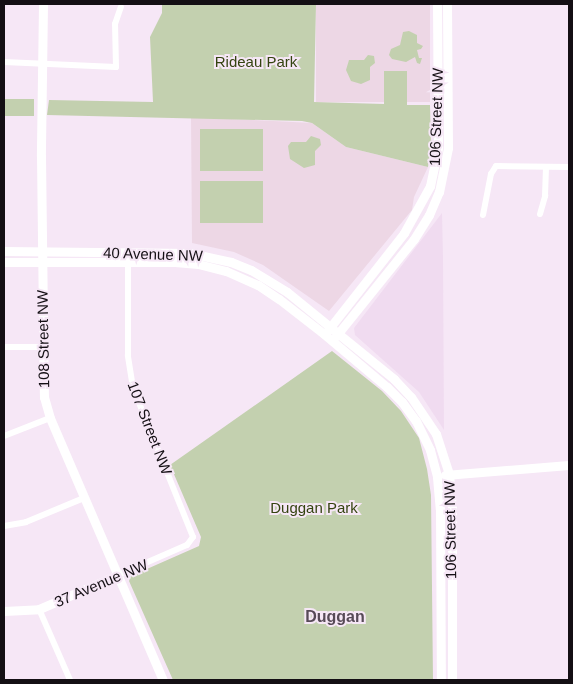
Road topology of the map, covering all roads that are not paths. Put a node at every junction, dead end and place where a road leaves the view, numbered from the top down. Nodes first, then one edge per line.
1 (43, 4) edge
2 (436, 4) edge
3 (447, 4) edge
4 (121, 7) dead end
5 (4, 62) edge
6 (42, 64) junction
7 (546, 167) junction
8 (569, 167) edge
9 (540, 214) dead end
10 (483, 215) dead end
11 (4, 251) edge
12 (42, 251) junction
13 (128, 252) junction
14 (4, 262) edge
15 (42, 262) junction
16 (128, 262) junction
17 (330, 326) junction
18 (339, 333) junction
19 (324, 334) junction
20 (333, 340) junction
21 (4, 347) edge
22 (43, 347) junction
23 (50, 418) junction
24 (4, 436) edge
25 (569, 465) edge
26 (449, 474) junction
27 (437, 477) junction
28 (84, 498) junction
29 (4, 526) edge
30 (193, 540) joint
31 (118, 575) junction
32 (39, 609) junction
33 (4, 611) edge
34 (70, 680) edge
35 (163, 680) edge
36 (441, 680) edge
37 (452, 680) edge

1 - 6 street, 108 Street NW
2 - 17 street, 106 Street NW
3 - 18 street, 106 Street NW
4 - 6 street
5 - 6 street
6 - 12 street, 108 Street NW
7 - 8 street
7 - 9 street
7 - 10 street
11 - 12 street, 40 Avenue NW
12 - 13 street, 40 Avenue NW
12 - 15 street, 108 Street NW
13 - 16 street, 107 Street NW
13 - 17 street, 40 Avenue NW
14 - 15 street, 40 Avenue NW
15 - 16 street, 40 Avenue NW
15 - 22 street, 108 Street NW
16 - 19 street, 40 Avenue NW
16 - 30 street, 107 Street NW
17 - 18 street, 40 Avenue NW
17 - 19 street, 106 Street NW
18 - 20 street, 106 Street NW
18 - 26 street, 106 Street NW
19 - 20 street, 106 Street NW
20 - 27 street, 106 Street NW
21 - 22 street
22 - 23 street, 108 Street NW
23 - 24 street
23 - 28 street, 108 Street NW
25 - 26 street
26 - 27 street
26 - 37 street, 106 Street NW
27 - 36 street, 106 Street NW
28 - 29 street
28 - 31 street, 108 Street NW
30 - 31 street, 37 Avenue NW
31 - 32 street, 37 Avenue NW
31 - 35 street, 108 Street NW
32 - 33 street, 37 Avenue NW
32 - 34 street

